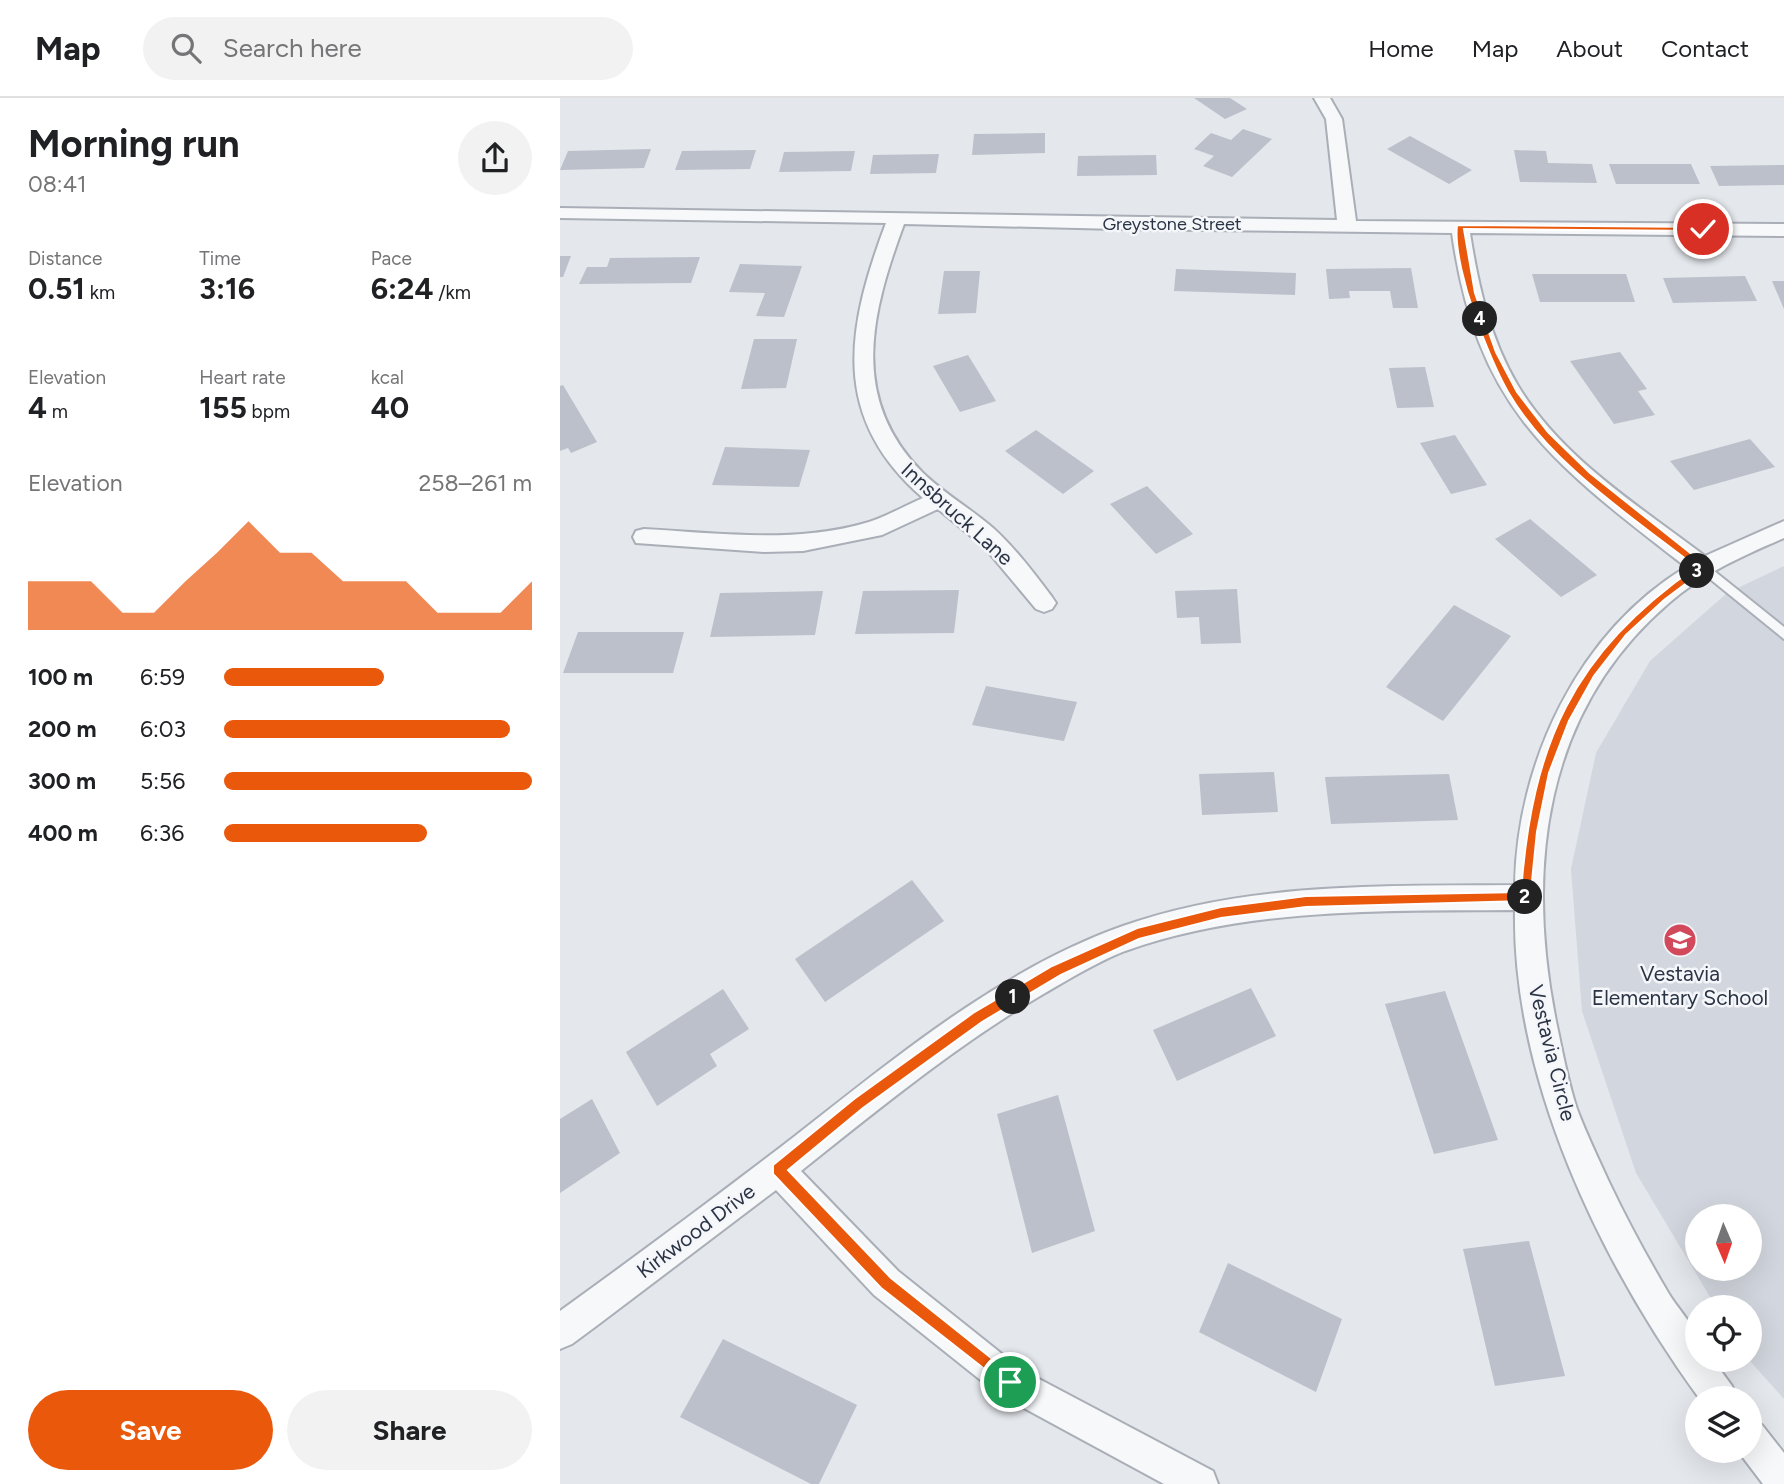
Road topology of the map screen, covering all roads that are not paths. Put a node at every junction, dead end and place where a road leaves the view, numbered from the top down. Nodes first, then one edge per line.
1 (1322, 98) edge
2 (560, 213) edge
3 (897, 219) junction
4 (1347, 225) junction
5 (1460, 226) junction
6 (1784, 230) edge
7 (940, 499) junction
8 (1784, 530) edge
9 (643, 537) dead end
10 (1703, 567) junction
11 (1044, 603) dead end
12 (1784, 634) edge
13 (1526, 897) junction
14 (778, 1169) junction
15 (560, 1332) edge
16 (1711, 1386) edge
17 (1762, 1454) edge
18 (1781, 1482) edge
19 (1200, 1484) edge

1 - 4 street
2 - 3 street, Greystone Street
3 - 4 street, Greystone Street
3 - 7 street, Innsbruck Lane
4 - 5 street, Greystone Street
5 - 6 street, Greystone Street
5 - 10 street
7 - 9 street
7 - 11 street, Innsbruck Lane
8 - 10 street, Vestavia Circle
10 - 12 lane
10 - 13 street, Vestavia Circle
13 - 14 street, Kirkwood Drive
13 - 16 street, Vestavia Circle
14 - 15 street, Kirkwood Drive
14 - 19 street
17 - 18 street

